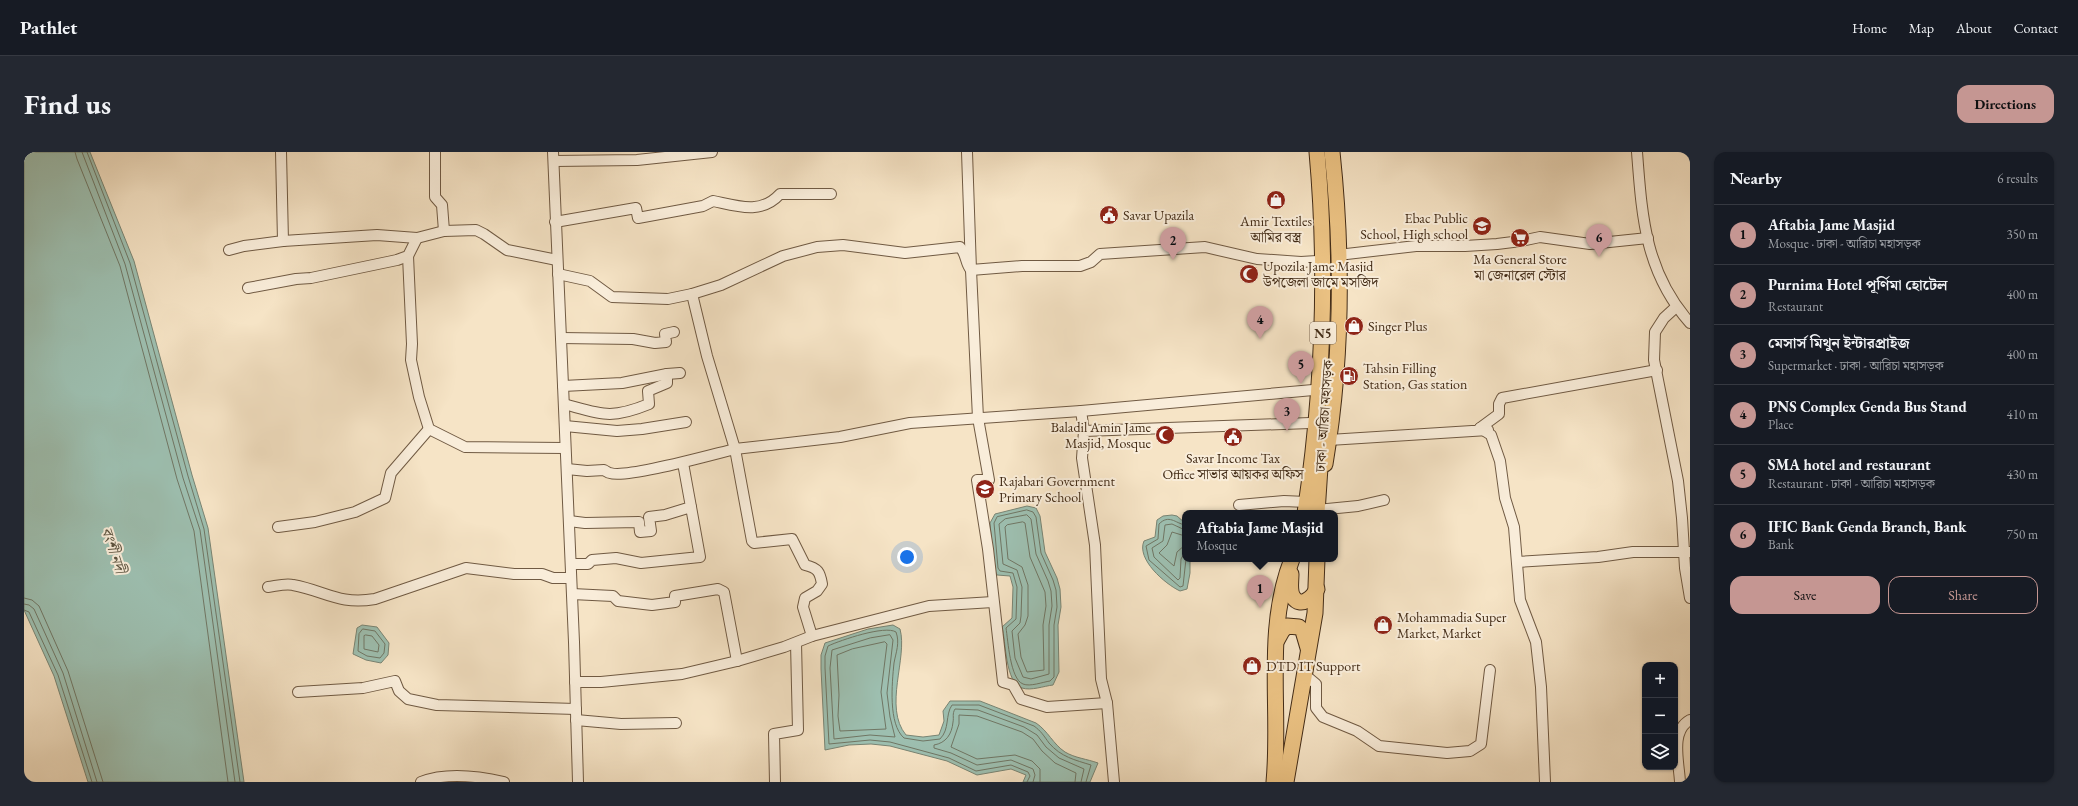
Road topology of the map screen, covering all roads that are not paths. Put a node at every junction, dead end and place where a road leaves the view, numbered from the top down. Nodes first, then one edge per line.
1 (281, 152) edge
2 (435, 152) edge
3 (712, 152) edge
4 (967, 152) edge
5 (1310, 152) edge
6 (1317, 152) edge
7 (1325, 152) edge
8 (1332, 152) edge
9 (1636, 152) edge
10 (554, 156) edge
11 (831, 194) dead end
12 (555, 222) junction
13 (444, 231) junction
14 (417, 238) junction
15 (1648, 238) junction
16 (283, 241) junction
17 (229, 250) dead end
18 (1338, 255) junction
19 (408, 256) junction
20 (557, 260) junction
21 (1317, 260) junction
22 (971, 270) junction
23 (558, 274) junction
24 (248, 288) dead end
25 (692, 294) junction
26 (1676, 307) junction
27 (1690, 323) edge
28 (674, 332) dead end
29 (560, 338) junction
30 (1657, 370) junction
31 (680, 373) dead end
32 (667, 374) junction
33 (563, 386) junction
34 (1313, 390) junction
35 (564, 404) junction
36 (1082, 411) junction
37 (978, 418) junction
38 (686, 422) dead end
39 (1310, 423) junction
40 (565, 426) junction
41 (1480, 428) junction
42 (429, 429) junction
43 (1084, 431) junction
44 (1329, 440) junction
45 (566, 448) junction
46 (735, 449) junction
47 (683, 463) junction
48 (566, 469) junction
49 (1309, 472) junction
50 (1384, 500) dead end
51 (1239, 505) dead end
52 (1313, 506) edge
53 (691, 507) junction
54 (569, 521) junction
55 (278, 527) dead end
56 (1687, 552) edge
57 (1292, 562) edge
58 (1293, 562) edge
59 (1317, 562) edge
60 (1517, 562) junction
61 (571, 564) junction
62 (571, 578) junction
63 (268, 587) dead end
64 (1317, 589) junction
65 (572, 594) junction
66 (1690, 598) edge
67 (993, 602) junction
68 (812, 636) junction
69 (1277, 640) junction
70 (796, 643) junction
71 (1308, 652) junction
72 (737, 661) junction
73 (1490, 670) dead end
74 (1304, 674) junction
75 (575, 682) junction
76 (298, 692) dead end
77 (1107, 703) junction
78 (576, 709) junction
79 (576, 720) junction
80 (1690, 720) edge
81 (676, 722) dead end
82 (1289, 756) junction
83 (1276, 763) junction
84 (421, 782) edge
85 (504, 782) edge
86 (578, 782) edge
87 (775, 782) edge
88 (1114, 782) edge
89 (1269, 782) edge
90 (1274, 782) edge
91 (1286, 782) edge
92 (1292, 782) edge
93 (1545, 782) edge
94 (1680, 782) edge

1 - 16 street
2 - 13 street
3 - 10 street
4 - 22 street
5 - 21 highway
6 - 49 highway, ঢাকা - আরিচা মহাসড়ক / N5
7 - 52 highway, ঢাকা - আরিচা মহাসড়ক / N5
8 - 18 highway
9 - 15 street
10 - 12 street
11 - 12 street
12 - 20 street
13 - 14 street
13 - 20 street
14 - 16 street
14 - 19 street
15 - 18 street
15 - 26 street
16 - 17 street
18 - 44 highway
19 - 24 street
19 - 42 street
20 - 23 street
21 - 22 street
21 - 34 highway
22 - 25 street
22 - 37 street
23 - 25 street
23 - 29 street
25 - 46 street
26 - 27 street
26 - 30 street
28 - 29 street
29 - 33 street
30 - 41 street
30 - 56 street
31 - 32 street
32 - 33 street
32 - 35 street
33 - 35 street
34 - 36 street
34 - 39 highway
35 - 40 street
36 - 37 street
36 - 43 street
37 - 46 street
37 - 67 street
38 - 40 street
39 - 43 street
39 - 49 highway
40 - 45 street
41 - 44 street
41 - 60 street
42 - 45 street
42 - 55 street
43 - 77 street
44 - 52 highway
45 - 48 street
46 - 47 street
46 - 68 street
47 - 48 street
47 - 53 street
48 - 54 street
49 - 52 highway, ঢাকা - আরিচা মহাসড়ক / N5
50 - 52 street
51 - 52 street
53 - 54 street
53 - 61 street
54 - 61 street
56 - 60 street
56 - 66 street
57 - 69 highway
58 - 64 highway
59 - 64 highway
60 - 93 street
61 - 62 street
62 - 63 street
62 - 65 street
64 - 71 highway
65 - 72 street
65 - 75 street
67 - 68 street
67 - 77 street
68 - 70 street
69 - 71 highway
69 - 83 highway
70 - 72 street
70 - 87 street
71 - 74 highway
72 - 75 street
73 - 74 street
74 - 82 highway
75 - 78 street
76 - 78 street
77 - 88 street
78 - 79 street
79 - 81 street
79 - 86 street
80 - 94 street
82 - 91 highway
82 - 92 highway
83 - 89 highway
83 - 90 highway
84 - 85 street

